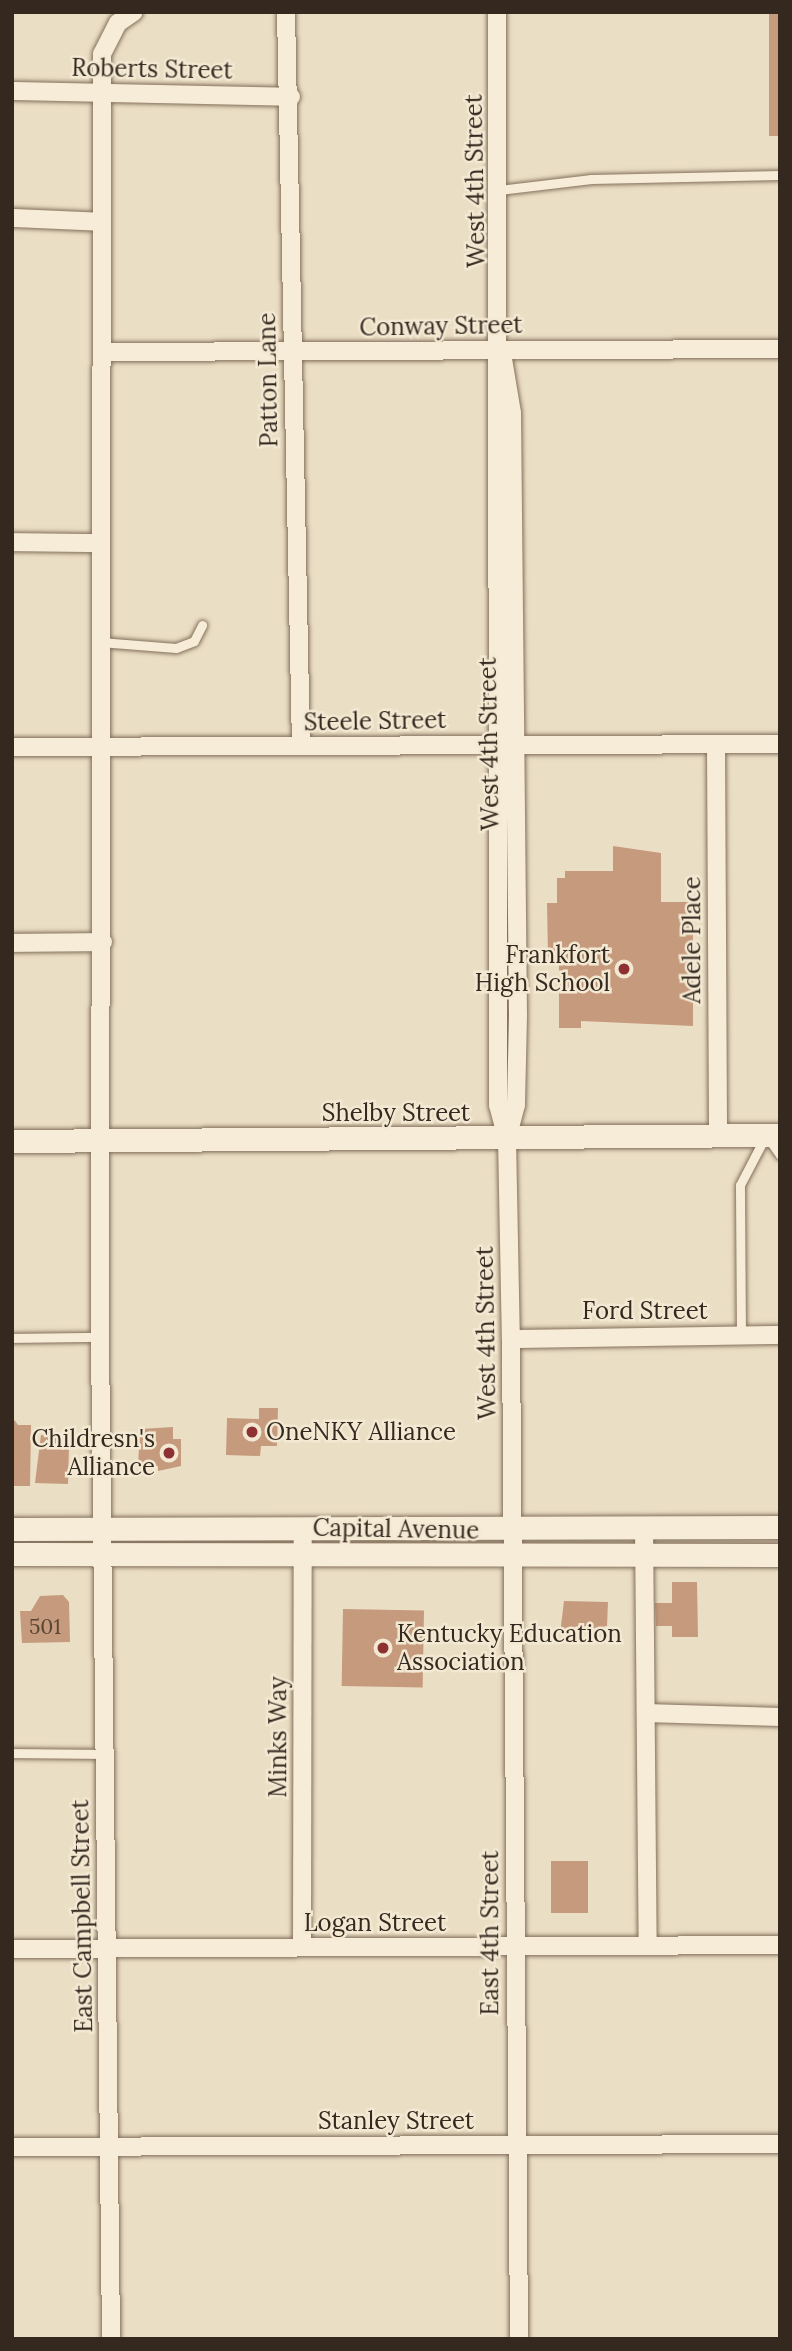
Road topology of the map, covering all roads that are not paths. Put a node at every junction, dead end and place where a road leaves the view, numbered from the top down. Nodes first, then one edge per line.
1 (134, 12) edge
2 (286, 12) edge
3 (497, 12) edge
4 (12, 91) edge
5 (102, 92) junction
6 (291, 97) junction
7 (780, 175) edge
8 (499, 190) junction
9 (12, 218) edge
10 (102, 222) junction
11 (501, 349) junction
12 (780, 349) edge
13 (102, 352) junction
14 (292, 352) junction
15 (12, 542) edge
16 (99, 543) junction
17 (202, 625) dead end
18 (100, 642) junction
19 (504, 744) junction
20 (716, 744) junction
21 (780, 744) edge
22 (301, 746) junction
23 (12, 747) edge
24 (103, 748) junction
25 (103, 942) junction
26 (12, 943) edge
27 (773, 1135) edge
28 (718, 1136) junction
29 (507, 1139) junction
30 (101, 1140) junction
31 (12, 1141) edge
32 (780, 1155) edge
33 (741, 1335) junction
34 (780, 1335) edge
35 (100, 1337) junction
36 (12, 1338) edge
37 (511, 1339) junction
38 (644, 1526) junction
39 (512, 1527) junction
40 (780, 1527) edge
41 (303, 1528) junction
42 (12, 1529) edge
43 (102, 1529) junction
44 (12, 1553) edge
45 (102, 1554) junction
46 (303, 1554) junction
47 (644, 1555) junction
48 (780, 1555) edge
49 (513, 1556) junction
50 (646, 1713) junction
51 (780, 1717) edge
52 (12, 1753) edge
53 (104, 1754) junction
54 (648, 1945) junction
55 (780, 1945) edge
56 (515, 1946) junction
57 (302, 1947) junction
58 (12, 1948) edge
59 (106, 1948) junction
60 (780, 2144) edge
61 (515, 2145) junction
62 (109, 2146) junction
63 (12, 2147) edge
64 (111, 2339) edge
65 (519, 2339) edge

1 - 5 street, East Campbell Street
2 - 6 street, Patton Lane
3 - 8 street, West 4th Street
4 - 5 street, Roberts Street
5 - 6 street, Roberts Street
5 - 10 street, East Campbell Street
6 - 14 street, Patton Lane
7 - 8 lane
8 - 11 street, West 4th Street
9 - 10 street
10 - 13 street, East Campbell Street
11 - 12 street, Conway Street
11 - 14 street, Conway Street
11 - 19 street, West 4th Street
13 - 14 street, Conway Street
13 - 16 street, East Campbell Street
14 - 22 street, Patton Lane
15 - 16 street
16 - 18 street, East Campbell Street
17 - 18 lane
18 - 24 street, East Campbell Street
19 - 20 street, Steele Street
19 - 22 street, Steele Street
19 - 29 street, West 4th Street
20 - 21 street, Steele Street
20 - 28 street, Adele Place
22 - 24 street, Steele Street
23 - 24 street, Steele Street
24 - 25 street, East Campbell Street
25 - 26 street
25 - 30 street, East Campbell Street
27 - 28 main road, Shelby Street
27 - 32 lane
27 - 33 lane
28 - 29 main road, Shelby Street
29 - 30 main road, Shelby Street
29 - 37 street, West 4th Street
30 - 31 main road, Shelby Street
30 - 35 street, East Campbell Street
33 - 34 street, Ford Street
33 - 37 street, Ford Street
35 - 36 lane
35 - 43 street, East Campbell Street
37 - 39 street, West 4th Street
38 - 39 main road, Capital Avenue
38 - 40 main road, Capital Avenue
38 - 47 street
39 - 41 main road, Capital Avenue
39 - 49 street, East 4th Street
41 - 43 main road, Capital Avenue
41 - 46 street, Minks Way
42 - 43 main road, Capital Avenue
43 - 45 street, East Campbell Street
44 - 45 main road, Capital Avenue
45 - 46 main road, Capital Avenue
45 - 53 street, East Campbell Street
46 - 49 main road, Capital Avenue
46 - 57 street, Minks Way
47 - 48 main road, Capital Avenue
47 - 49 main road, Capital Avenue
47 - 50 street
49 - 56 street, East 4th Street
50 - 51 street
50 - 54 street
52 - 53 lane
53 - 59 street, East Campbell Street
54 - 55 street, Logan Street
54 - 56 street, Logan Street
56 - 57 street, Logan Street
56 - 61 street, East 4th Street
57 - 59 street, Logan Street
58 - 59 street, Logan Street
59 - 62 street, East Campbell Street
60 - 61 street, Stanley Street
61 - 62 street, Stanley Street
61 - 65 street, East 4th Street
62 - 63 street, Stanley Street
62 - 64 street, East Campbell Street

